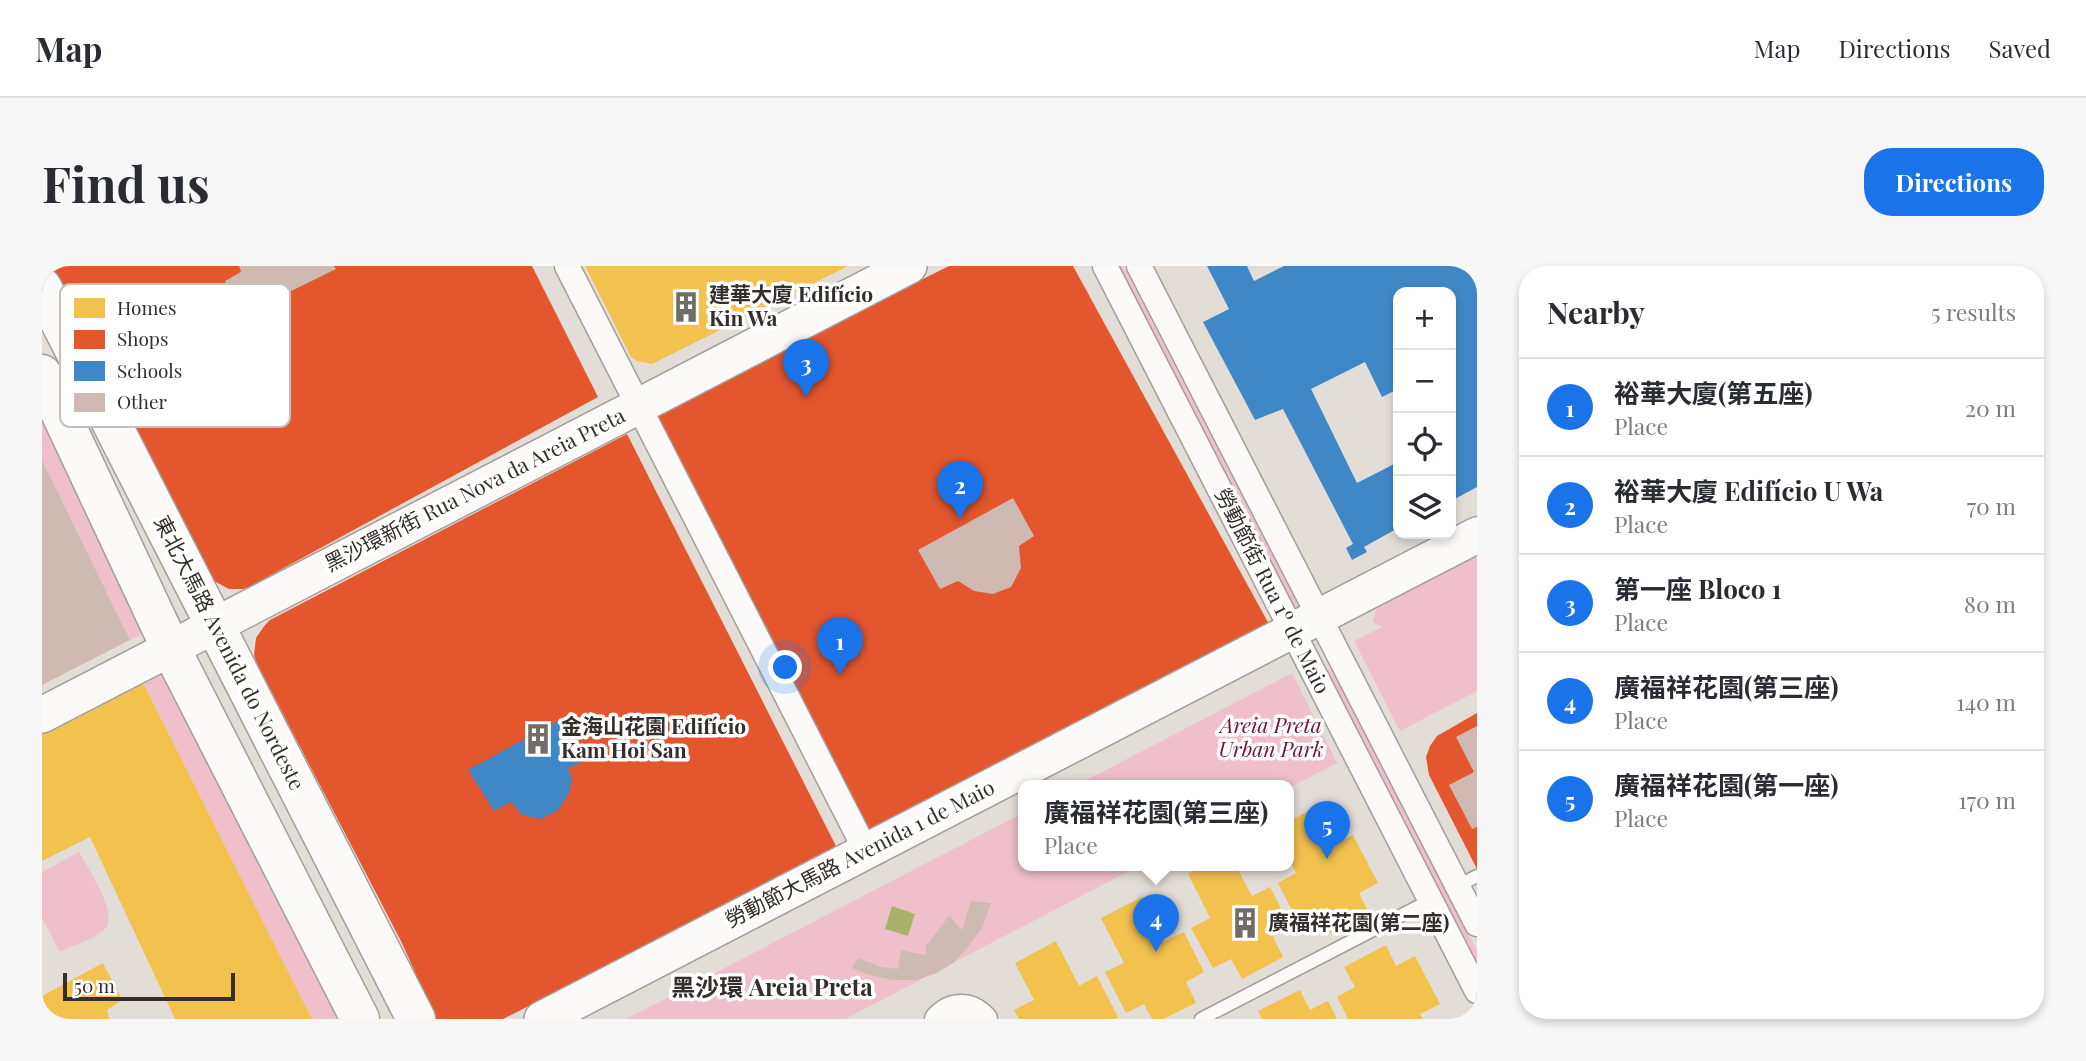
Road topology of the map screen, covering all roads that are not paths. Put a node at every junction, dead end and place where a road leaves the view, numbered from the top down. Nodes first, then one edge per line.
1 (567, 266) edge
2 (909, 266) edge
3 (1105, 266) edge
4 (1139, 266) edge
5 (42, 287) edge
6 (60, 322) edge
7 (42, 374) edge
8 (639, 406) junction
9 (60, 412) edge
10 (67, 427) edge
11 (113, 427) edge
12 (1477, 535) edge
13 (1306, 624) junction
14 (215, 626) junction
15 (171, 649) junction
16 (42, 715) edge
17 (866, 851) junction
18 (1467, 881) edge
19 (1431, 900) junction
20 (1477, 924) edge
21 (1474, 983) edge
22 (360, 1019) edge
23 (416, 1019) edge
24 (542, 1019) edge
25 (937, 1019) edge
26 (985, 1019) edge
27 (1201, 1019) edge

1 - 8 street
2 - 8 street, 黑沙環新街 Rua Nova da Areia Preta
3 - 13 street, 勞動節街 Rua 1º de Maio
4 - 13 street, 勞動節街 Rua 1º de Maio
5 - 6 main road, 東北大馬路 Avenida do Nordeste
7 - 9 main road
8 - 14 street, 黑沙環新街 Rua Nova da Areia Preta
8 - 17 street
10 - 15 main road
11 - 14 main road, 東北大馬路 Avenida do Nordeste
12 - 13 street, 勞動節大馬路 Avenida 1 de Maio
13 - 17 street, 勞動節大馬路 Avenida 1 de Maio
13 - 18 street, 勞動節街 Rua 1º de Maio
13 - 19 street, 勞動節街 Rua 1º de Maio
14 - 15 street, 黑沙環新街 Rua Nova da Areia Preta
14 - 23 main road, 東北大馬路 Avenida do Nordeste
15 - 16 street, 黑沙環新街 Rua Nova da Areia Preta
15 - 22 main road
17 - 24 street, 勞動節大馬路 Avenida 1 de Maio
18 - 20 street, 勞動節街 Rua 1º de Maio
19 - 21 street, 勞動節街 Rua 1º de Maio
19 - 27 lane
25 - 26 street

